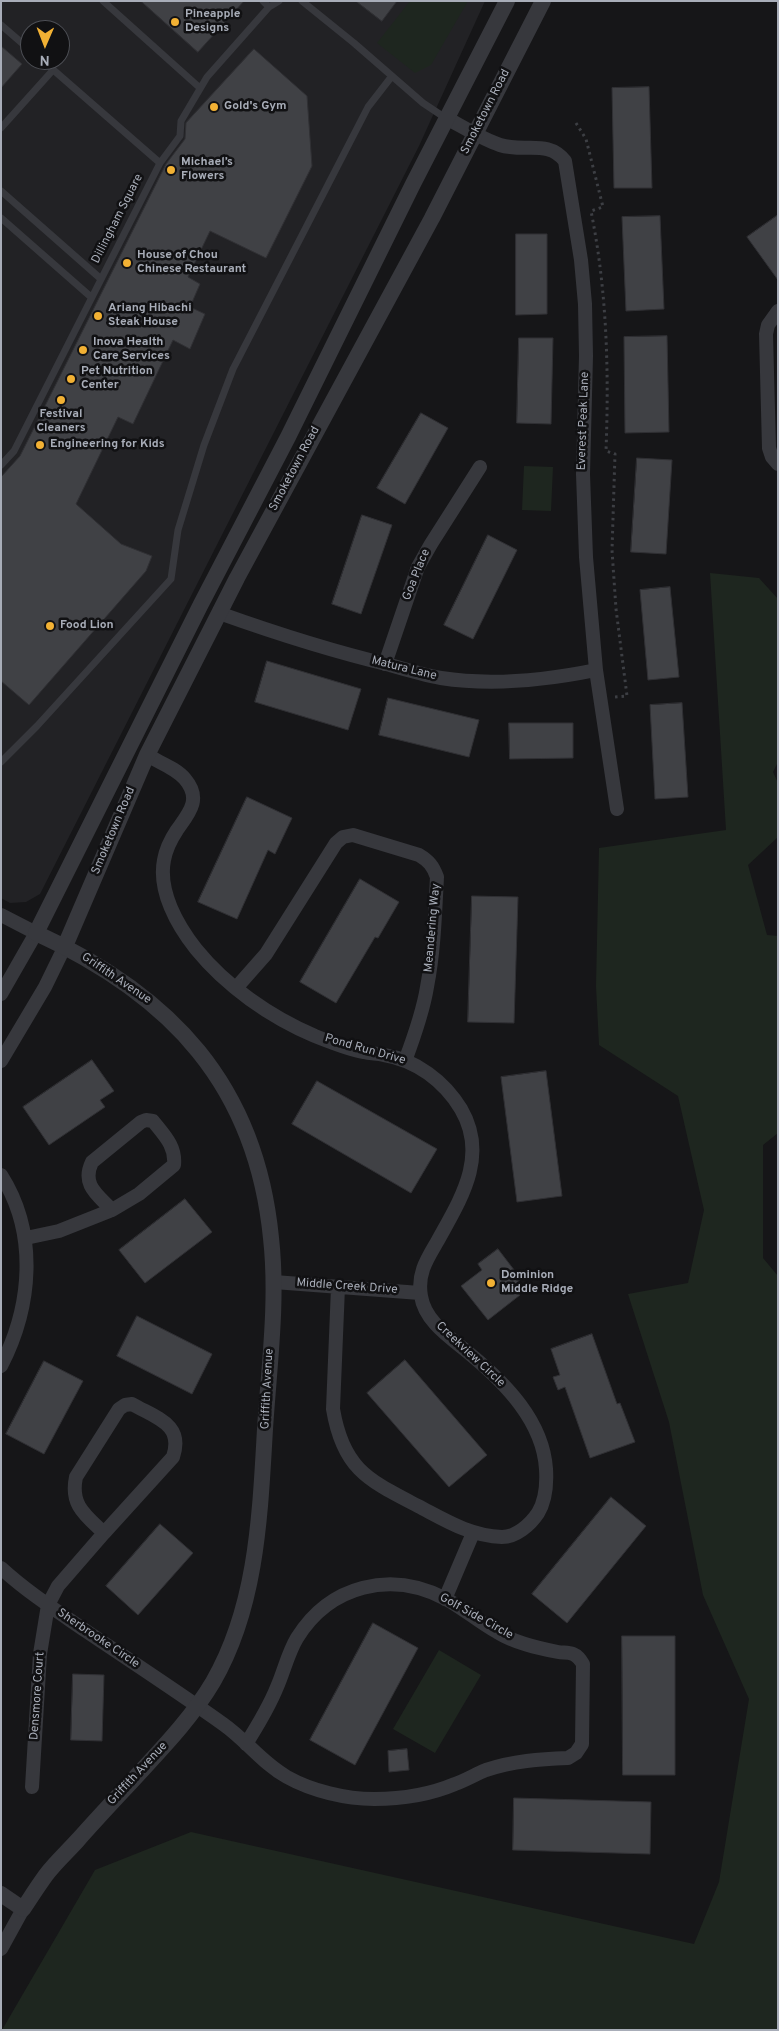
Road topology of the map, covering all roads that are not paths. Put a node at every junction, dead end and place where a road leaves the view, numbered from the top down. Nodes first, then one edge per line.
1 (102, 1) edge
2 (262, 1) edge
3 (279, 1) edge
4 (302, 1) edge
5 (507, 1) edge
6 (543, 1) edge
7 (269, 7) junction
8 (1, 25) edge
9 (20, 41) edge
10 (53, 70) joint
11 (392, 76) junction
12 (200, 88) junction
13 (448, 119) junction
14 (1, 128) edge
15 (474, 133) junction
16 (160, 163) junction
17 (1, 190) edge
18 (1, 218) edge
19 (101, 279) junction
20 (91, 297) junction
21 (778, 312) edge
22 (778, 464) edge
23 (1, 465) edge
24 (480, 468) dead end
25 (219, 613) junction
26 (385, 664) junction
27 (596, 670) junction
28 (146, 755) junction
29 (1, 762) edge
30 (617, 809) dead end
31 (1, 915) edge
32 (36, 933) junction
33 (65, 946) junction
34 (236, 988) junction
35 (1, 994) edge
36 (1, 1061) edge
37 (405, 1061) junction
38 (1, 1175) edge
39 (112, 1210) junction
40 (26, 1238) junction
41 (274, 1282) junction
42 (338, 1287) junction
43 (420, 1293) junction
44 (1, 1366) edge
45 (104, 1533) junction
46 (473, 1533) junction
47 (1, 1568) edge
48 (445, 1599) junction
49 (48, 1606) junction
50 (197, 1706) junction
51 (246, 1744) junction
52 (32, 1787) dead end
53 (1, 1894) edge
54 (23, 1909) junction
55 (1, 1949) edge

1 - 12 lane
2 - 7 lane
3 - 7 lane, Dillingham Square
4 - 11 lane
5 - 13 street, Smoketown Road
6 - 15 street, Smoketown Road
7 - 12 lane, Dillingham Square
8 - 9 lane
10 - 14 lane
10 - 16 lane
11 - 13 lane
11 - 29 lane
12 - 16 lane, Dillingham Square
13 - 15 street, Everest Peak Lane
13 - 32 street, Smoketown Road
15 - 25 street, Smoketown Road
15 - 27 street, Everest Peak Lane
16 - 19 lane, Dillingham Square
17 - 19 lane
18 - 20 lane
19 - 20 lane, Dillingham Square
20 - 23 lane, Dillingham Square
21 - 22 street
24 - 26 street, Goa Place
25 - 26 street, Matura Lane
25 - 28 street, Smoketown Road
26 - 27 street, Matura Lane
27 - 30 street, Everest Peak Lane
28 - 33 street, Smoketown Road
28 - 34 street, Pond Run Drive
31 - 32 street, Griffith Avenue
32 - 33 street, Griffith Avenue
32 - 35 street
33 - 36 street
33 - 41 street, Griffith Avenue
34 - 37 street, Pond Run Drive
34 - 37 street, Meandering Way
37 - 43 street, Pond Run Drive
38 - 40 street
39 - 39 street
39 - 40 street
40 - 44 street
41 - 42 street, Middle Creek Drive
41 - 50 street, Griffith Avenue
42 - 43 street, Middle Creek Drive
42 - 46 street, Creekview Circle
43 - 46 street, Creekview Circle
45 - 45 street, Densmore Court
45 - 49 street, Densmore Court
46 - 48 street
47 - 49 street, Sherbrooke Circle
48 - 51 street, Golf Side Circle
48 - 51 street, Golf Side Circle
49 - 50 street, Sherbrooke Circle
49 - 52 street, Densmore Court
50 - 51 street, Golf Side Circle
50 - 54 street, Griffith Avenue
53 - 54 street
54 - 55 street

